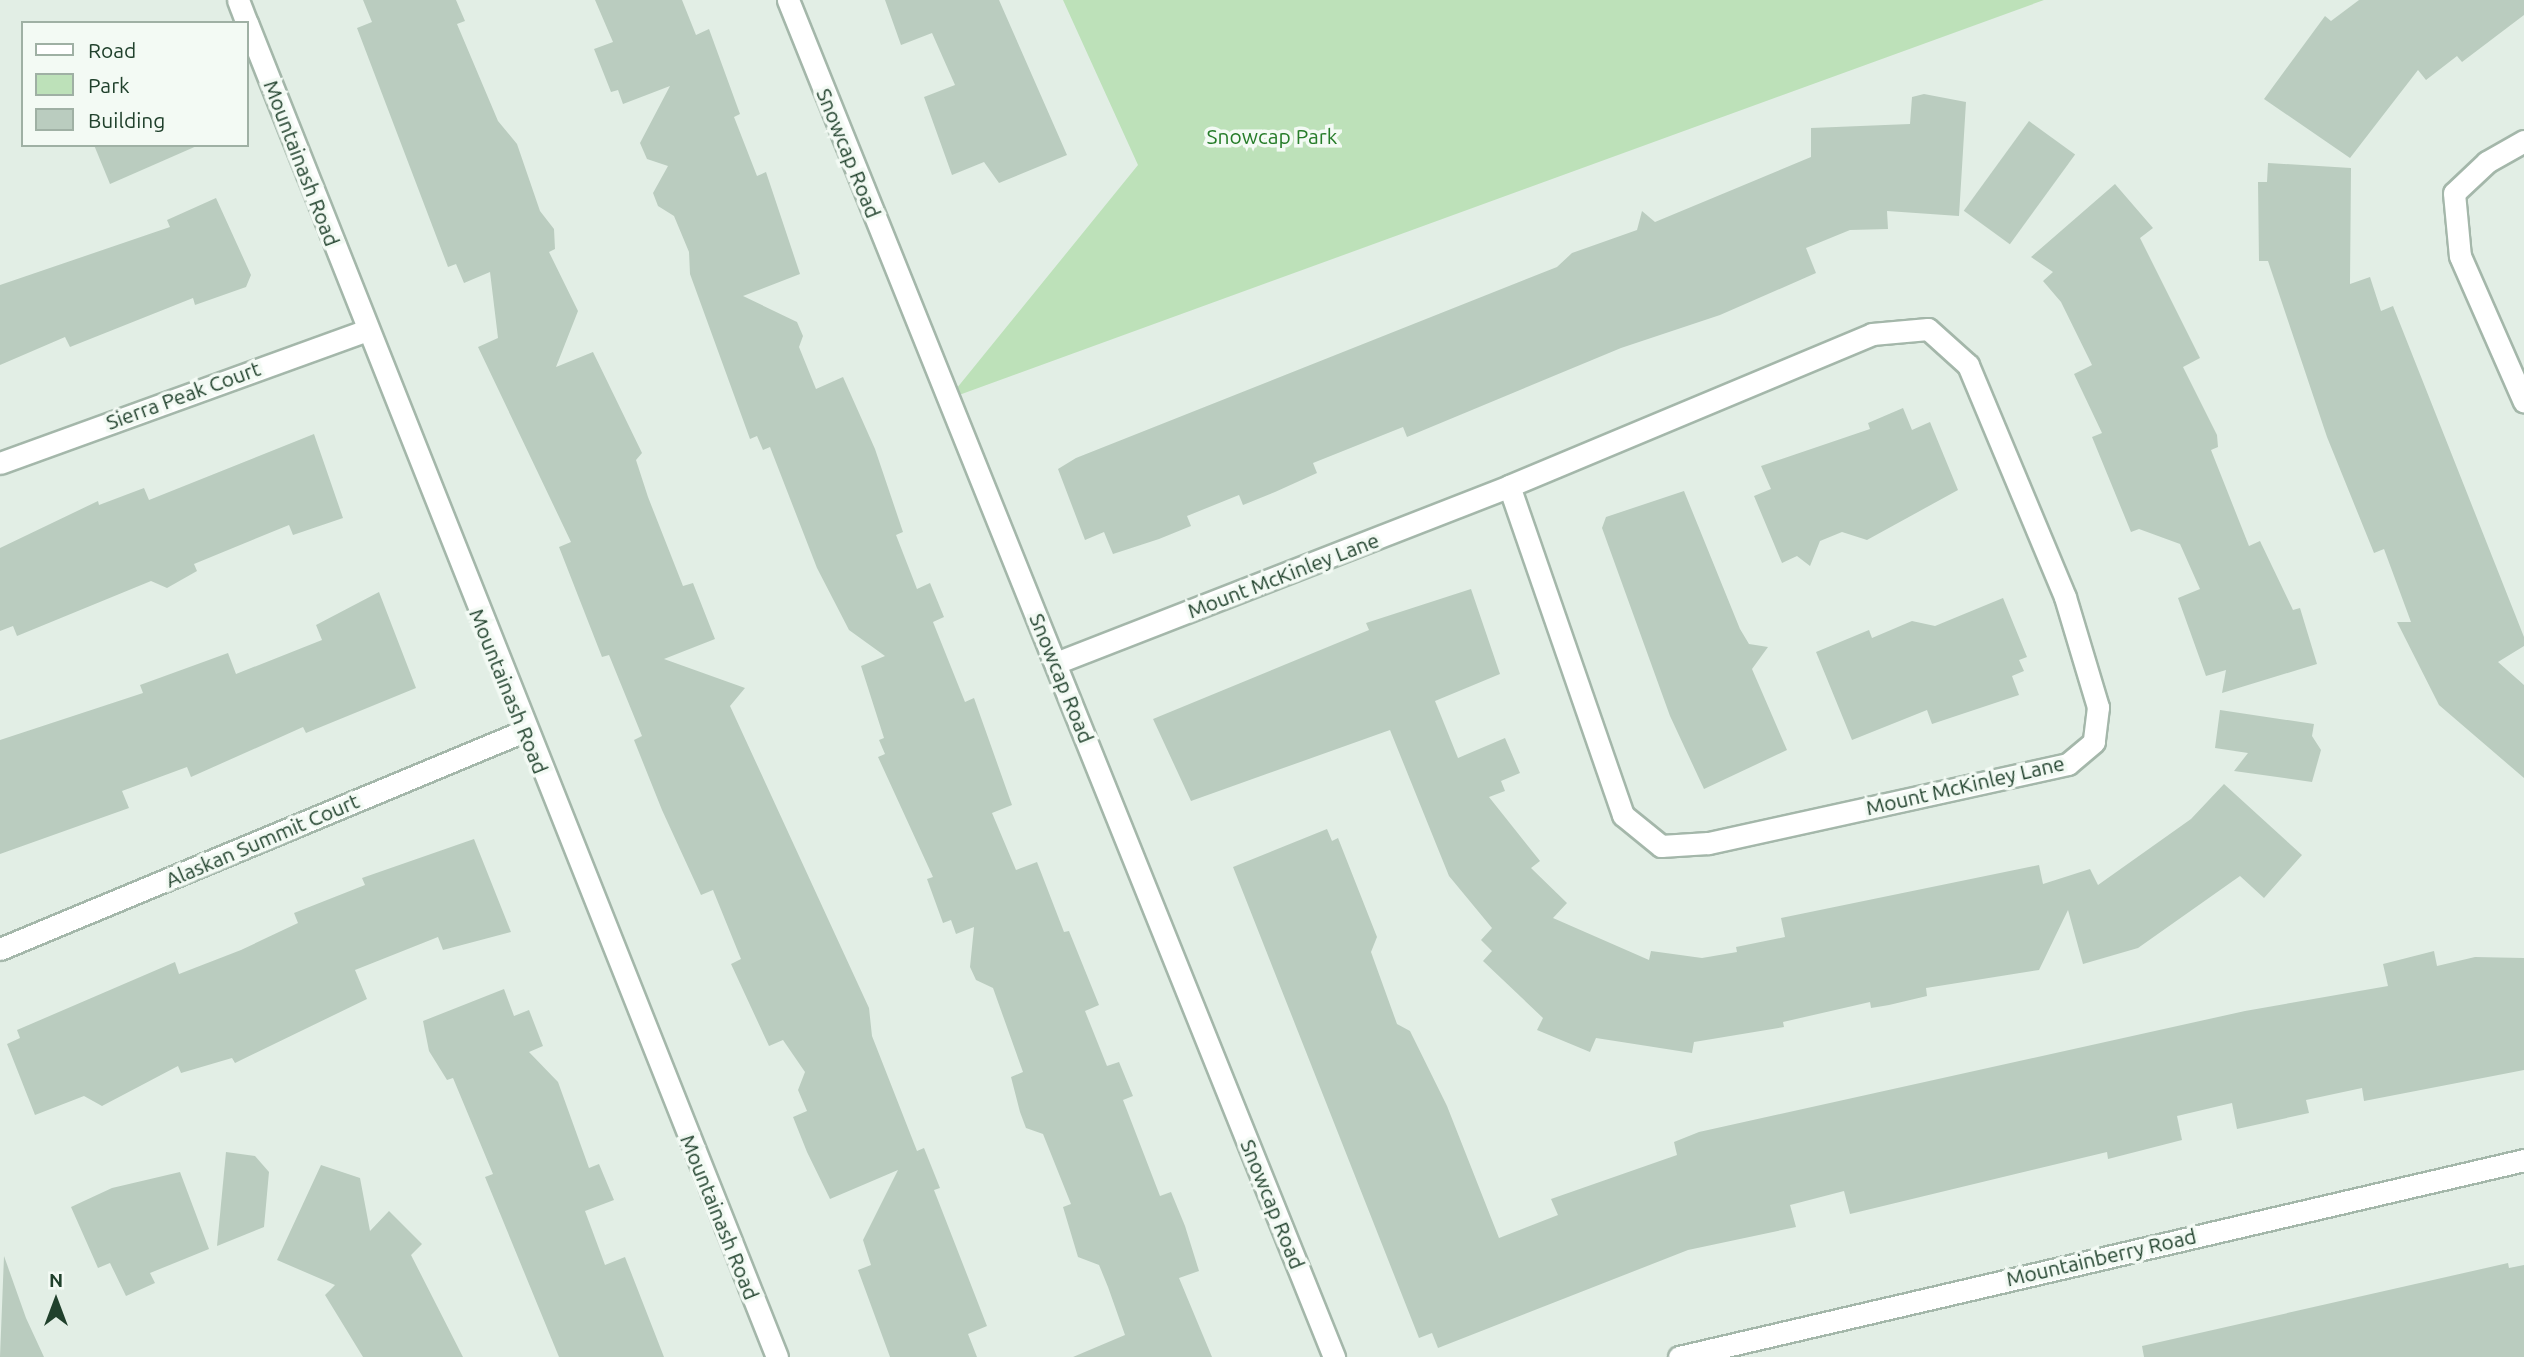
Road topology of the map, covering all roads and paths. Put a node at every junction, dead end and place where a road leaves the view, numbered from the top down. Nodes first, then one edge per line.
1 (238, 0) edge
2 (788, 0) edge
3 (246, 21) edge
4 (248, 26) edge
5 (2524, 141) edge
6 (367, 330) junction
7 (2524, 402) edge
8 (0, 463) edge
9 (1509, 486) junction
10 (1056, 663) junction
11 (524, 731) junction
12 (0, 949) edge
13 (2524, 1160) edge
14 (777, 1357) edge
15 (1334, 1357) edge
16 (1679, 1357) edge

1 - 3 street, Mountainash Road
2 - 10 street, Snowcap Road
4 - 6 street, Mountainash Road
5 - 7 street
6 - 8 street, Sierra Peak Court
6 - 11 street, Mountainash Road
9 - 9 street, Mount McKinley Lane
9 - 10 street, Mount McKinley Lane
10 - 15 street, Snowcap Road
11 - 12 street, Alaskan Summit Court
11 - 14 street, Mountainash Road
13 - 16 street, Mountainberry Road

